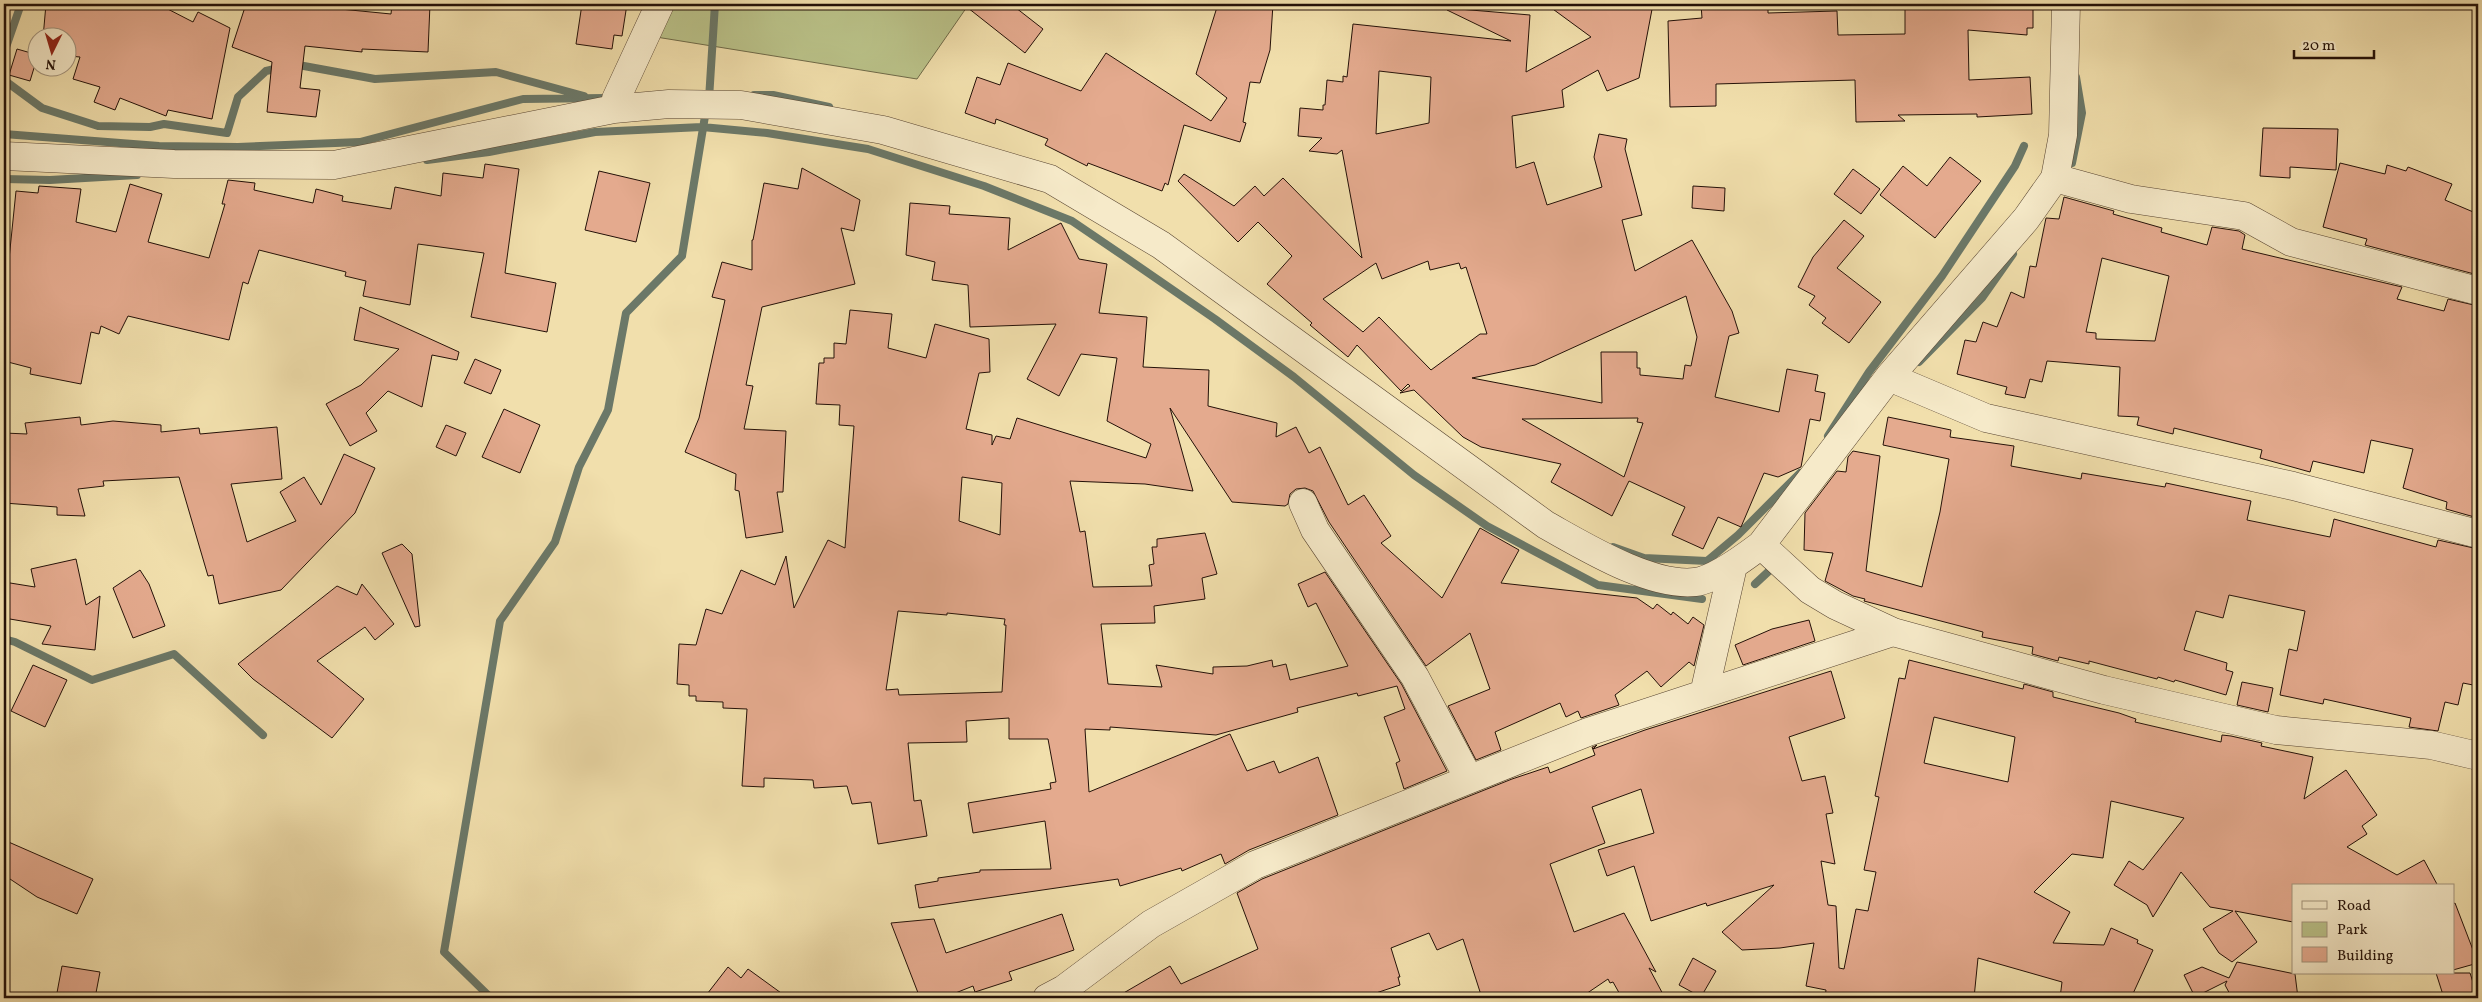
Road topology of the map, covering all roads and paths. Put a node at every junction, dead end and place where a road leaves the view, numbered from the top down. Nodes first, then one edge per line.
1 (660, 4) edge
2 (2066, 4) edge
3 (614, 109) junction
4 (4, 156) edge
5 (2055, 178) junction
6 (2478, 291) edge
7 (1889, 377) junction
8 (1303, 503) dead end
9 (2478, 534) edge
10 (1761, 545) junction
11 (1734, 566) junction
12 (1893, 632) junction
13 (1704, 694) junction
14 (2478, 756) edge
15 (1469, 779) junction
16 (1047, 998) edge

1 - 3 street
2 - 5 street
3 - 4 street
3 - 11 street
5 - 6 street
5 - 7 street
7 - 9 street
7 - 10 street
8 - 15 street
10 - 11 street
10 - 12 street
11 - 13 street
12 - 13 street
12 - 14 street
13 - 15 street
15 - 16 street

